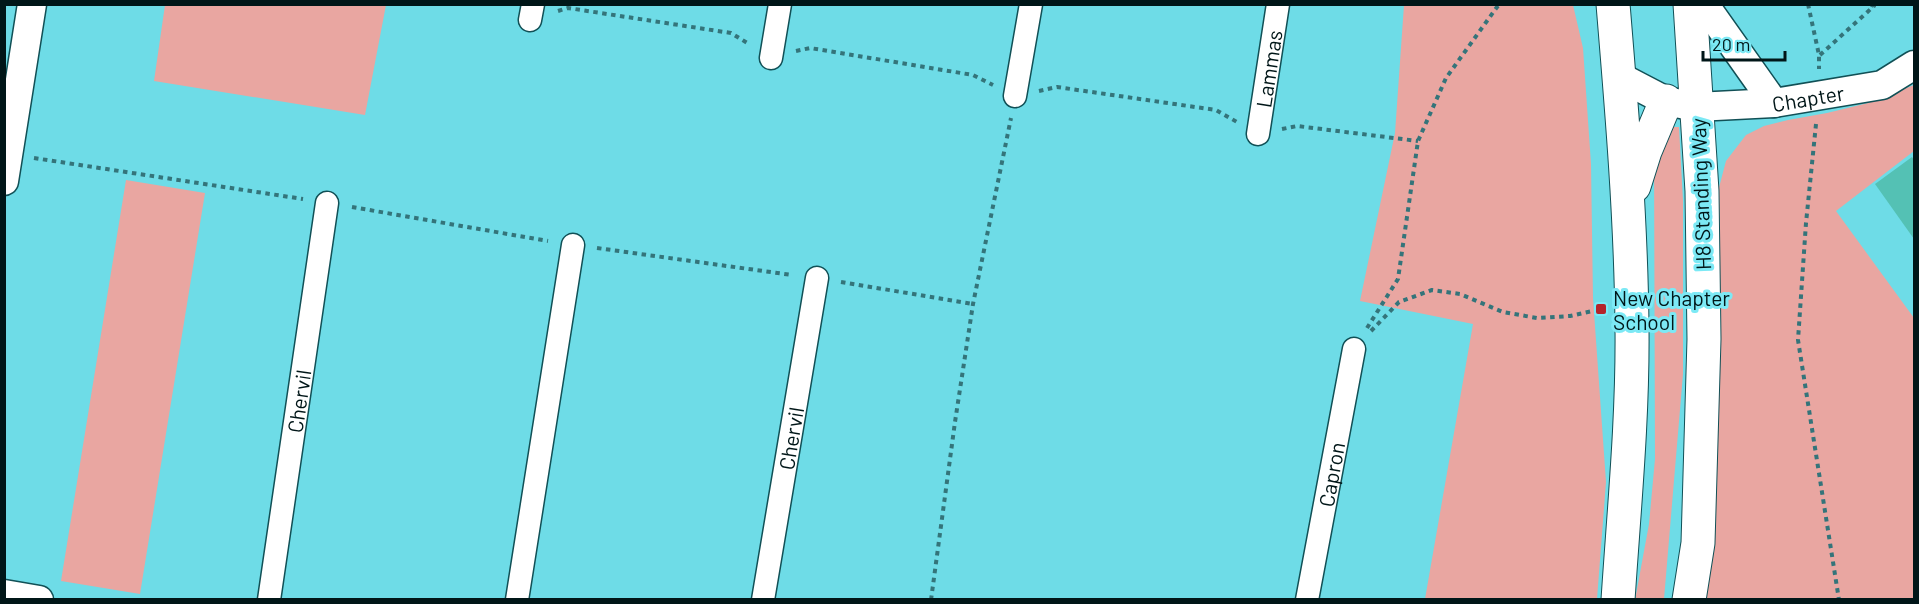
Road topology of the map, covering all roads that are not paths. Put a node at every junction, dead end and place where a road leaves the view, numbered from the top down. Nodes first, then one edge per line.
1 (32, 4) edge
2 (780, 4) edge
3 (1031, 4) edge
4 (1278, 4) edge
5 (1699, 8) edge
6 (1612, 14) edge
7 (771, 58) road end
8 (1914, 65) edge
9 (1620, 77) junction
10 (1015, 96) road end
11 (1774, 103) junction
12 (1681, 104) junction
13 (1258, 134) road end
14 (7, 168) edge
15 (327, 203) road end
16 (1628, 204) junction
17 (573, 245) road end
18 (817, 279) road end
19 (1354, 349) road end
20 (4, 594) edge
21 (39, 600) edge
22 (269, 600) edge
23 (518, 600) edge
24 (763, 600) edge
25 (1307, 600) edge
26 (1618, 600) edge
27 (1689, 600) edge

1 - 14 street
2 - 7 street
3 - 10 street
4 - 13 street, Lammas
5 - 11 street
5 - 12 highway, H8 Standing Way
6 - 9 highway
8 - 11 street, Chapter
9 - 12 street
9 - 16 highway
11 - 12 street, Chapter
12 - 16 highway
12 - 27 highway, H8 Standing Way
15 - 22 street, Chervil
16 - 26 highway
17 - 23 street
18 - 24 street, Chervil
19 - 25 street, Capron
20 - 21 street

